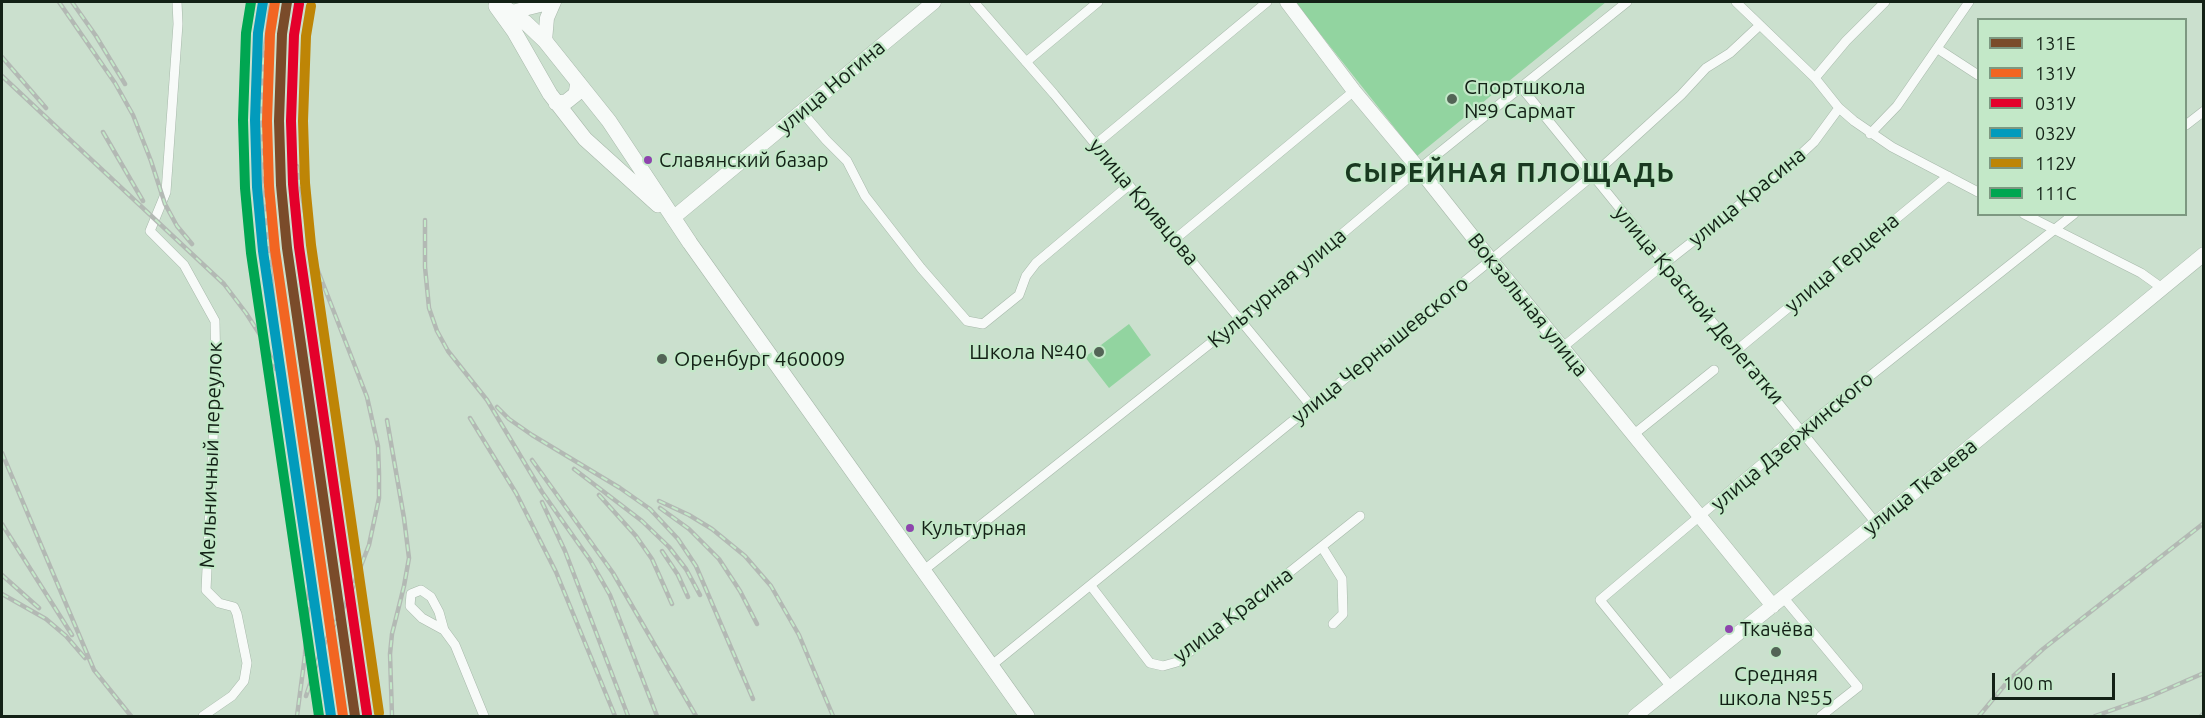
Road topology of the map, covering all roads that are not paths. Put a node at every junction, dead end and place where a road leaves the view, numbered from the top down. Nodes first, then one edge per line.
1 (177, 2) edge
2 (495, 2) edge
3 (553, 2) edge
4 (934, 2) edge
5 (974, 2) edge
6 (1098, 2) edge
7 (1267, 2) edge
8 (1287, 2) edge
9 (1627, 2) edge
10 (1736, 2) edge
11 (1885, 2) edge
12 (1970, 2) edge
13 (512, 12) junction
14 (1760, 25) junction
15 (545, 41) junction
16 (1938, 49) junction
17 (1026, 62) junction
18 (1977, 74) edge
19 (1815, 78) junction
20 (578, 82) junction
21 (1521, 87) junction
22 (1354, 91) junction
23 (556, 103) junction
24 (1839, 108) junction
25 (2204, 111) edge
26 (802, 112) junction
27 (609, 122) junction
28 (2187, 124) edge
29 (1870, 134) junction
30 (585, 139) junction
31 (1096, 144) junction
32 (1419, 169) junction
33 (1592, 176) junction
34 (1948, 176) junction
35 (1129, 185) junction
36 (1977, 191) edge
37 (2029, 216) edge
38 (2072, 216) edge
39 (673, 218) junction
40 (2055, 230) junction
41 (1174, 240) junction
42 (2204, 254) edge
43 (1491, 260) junction
44 (1664, 264) junction
45 (2162, 288) junction
46 (1241, 319) junction
47 (1563, 347) junction
48 (1737, 350) junction
49 (1713, 370) dead end
50 (1311, 406) junction
51 (1802, 430) junction
52 (1633, 435) junction
53 (1360, 516) dead end
54 (1700, 517) junction
55 (1876, 523) junction
56 (1322, 547) junction
57 (924, 570) junction
58 (1091, 586) junction
59 (1778, 602) junction
60 (1333, 624) dead end
61 (444, 630) dead end
62 (992, 665) junction
63 (1671, 687) junction
64 (203, 717) edge
65 (484, 717) edge
66 (1027, 717) edge
67 (1635, 717) edge
68 (1821, 717) edge

1 - 64 street, Мельничный переулок
2 - 13 main road
2 - 23 main road
3 - 13 street
3 - 15 street
4 - 26 street, улица Ногина
5 - 17 street, улица Кривцова
6 - 17 street
7 - 31 street
8 - 22 street, Вокзальная улица
9 - 21 street, Культурная улица
10 - 14 street
11 - 19 street
12 - 16 street
13 - 15 main road
14 - 19 street
14 - 33 street, улица Чернышевского
15 - 20 main road
16 - 18 street
16 - 29 street
17 - 31 street, улица Кривцова
19 - 24 street
20 - 23 main road
20 - 27 main road
21 - 32 street, Культурная улица
21 - 33 street, улица Красной Делегатки
22 - 32 street, Вокзальная улица
22 - 41 street
23 - 30 main road
24 - 29 street
24 - 44 street, улица Красина
25 - 28 street
26 - 35 street
26 - 39 street, улица Ногина
27 - 30 main road
27 - 39 main road
29 - 34 street
30 - 39 main road
31 - 35 street, улица Кривцова
32 - 43 street, Вокзальная улица
32 - 46 street, Культурная улица
33 - 43 street, улица Чернышевского
33 - 44 street, улица Красной Делегатки
34 - 36 street
34 - 48 street, улица Герцена
35 - 41 street, улица Кривцова
37 - 40 street
38 - 40 street, улица Дзержинского
39 - 57 main road
40 - 45 street
40 - 51 street, улица Дзержинского
41 - 46 street, улица Кривцова
42 - 45 street, улица Ткачева
43 - 47 street, Вокзальная улица
43 - 50 street, улица Чернышевского
44 - 47 street, улица Красина
44 - 48 street, улица Красной Делегатки
45 - 55 street, улица Ткачева
46 - 50 street, улица Кривцова
46 - 57 street, Культурная улица
47 - 52 street, Вокзальная улица
48 - 51 street, улица Красной Делегатки
49 - 52 street
50 - 58 street, улица Чернышевского
51 - 54 street, улица Дзержинского
51 - 55 street, улица Красной Делегатки
52 - 54 street, Вокзальная улица
53 - 56 street, улица Красина
54 - 59 street, Вокзальная улица
54 - 63 street, улица Дзержинского
55 - 59 street, улица Ткачева
56 - 58 street, улица Красина
56 - 60 street
57 - 62 main road
58 - 62 street, улица Чернышевского
59 - 63 street, улица Ткачева
59 - 68 street
61 - 65 street
62 - 66 main road
63 - 67 street, улица Ткачева

